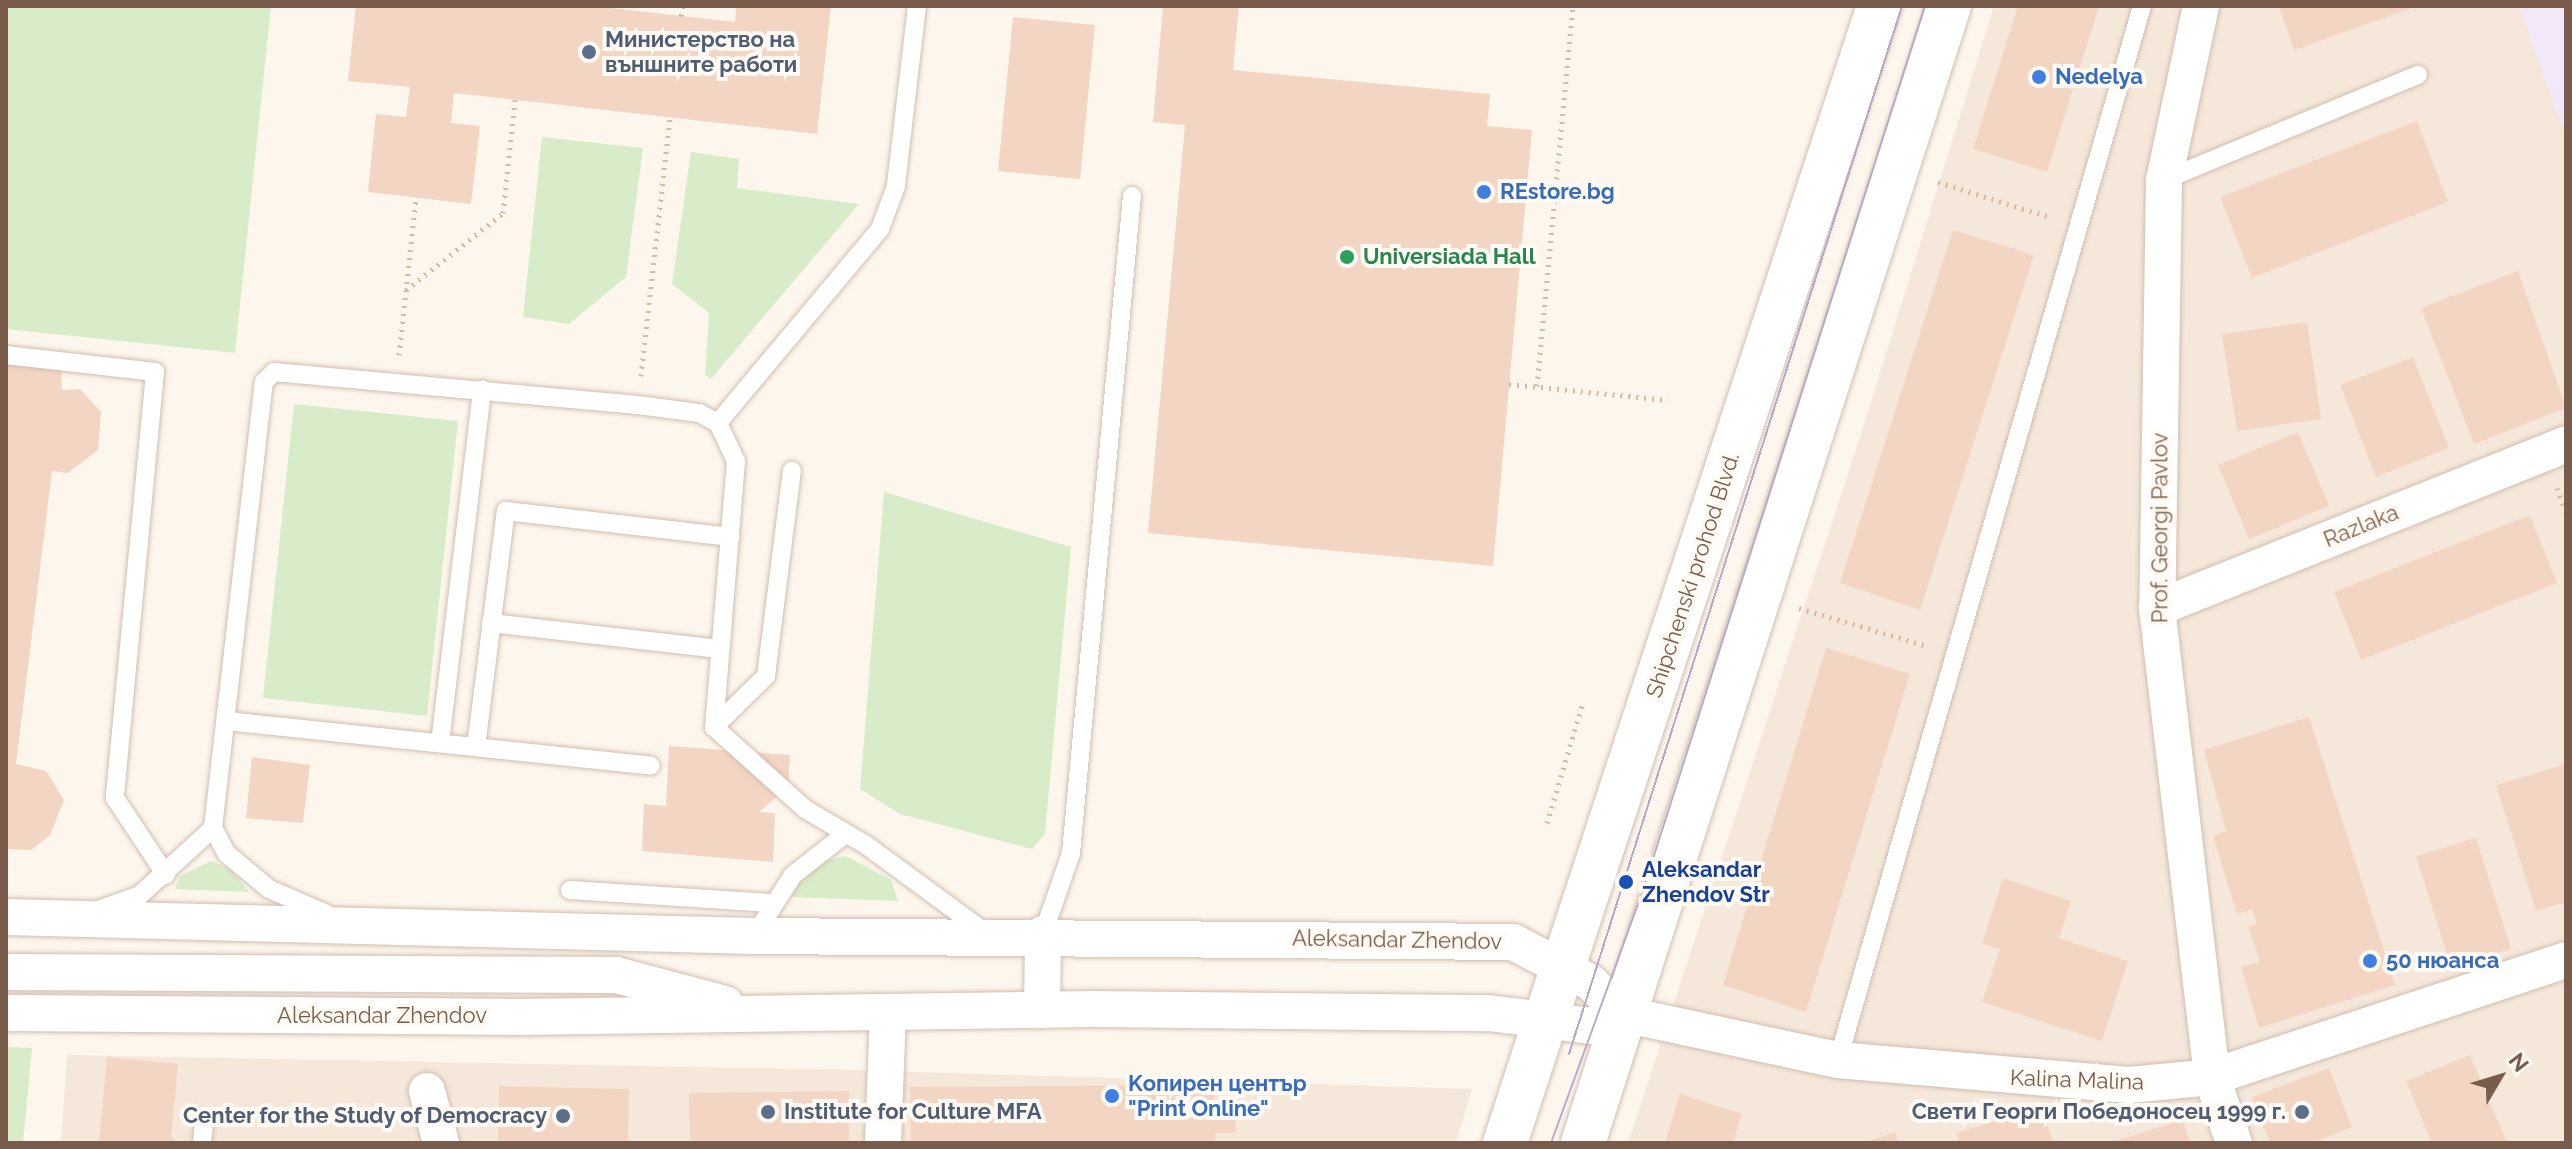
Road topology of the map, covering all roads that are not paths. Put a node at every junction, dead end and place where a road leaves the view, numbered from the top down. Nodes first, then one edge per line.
1 (917, 6) edge
2 (1879, 6) edge
3 (1949, 6) edge
4 (2142, 6) edge
5 (2201, 6) edge
6 (2418, 75) dead end
7 (2164, 180) junction
8 (1132, 196) dead end
9 (6, 355) edge
10 (482, 389) junction
11 (718, 423) junction
12 (2566, 444) edge
13 (792, 471) dead end
14 (730, 537) junction
15 (2157, 608) junction
16 (491, 623) junction
17 (720, 649) junction
18 (226, 721) junction
19 (714, 727) junction
20 (440, 743) junction
21 (476, 747) junction
22 (651, 766) dead end
23 (213, 828) junction
24 (844, 835) junction
25 (166, 875) junction
26 (570, 890) dead end
27 (771, 903) junction
28 (6, 917) edge
29 (66, 918) junction
30 (372, 927) junction
31 (1043, 934) junction
32 (990, 935) junction
33 (754, 936) junction
34 (2566, 960) edge
35 (1564, 966) junction
36 (6, 972) edge
37 (616, 975) junction
38 (1042, 1010) junction
39 (888, 1012) junction
40 (6, 1013) edge
41 (758, 1014) junction
42 (1623, 1014) junction
43 (1543, 1024) junction
44 (1838, 1060) junction
45 (2212, 1077) junction
46 (427, 1091) dead end
47 (441, 1143) edge
48 (883, 1143) edge
49 (1505, 1143) edge
50 (1583, 1143) edge
51 (2234, 1143) edge

1 - 11 lane
2 - 35 main road, Shipchenski prohod Blvd.
3 - 42 main road
4 - 44 lane
5 - 7 street, Prof. Georgi Pavlov
6 - 7 lane
7 - 15 street, Prof. Georgi Pavlov
8 - 31 lane
9 - 25 lane
10 - 11 lane
10 - 18 lane
10 - 20 lane
11 - 14 lane
12 - 15 street, Razlaka
13 - 19 lane
14 - 16 lane
14 - 17 lane
15 - 45 street, Prof. Georgi Pavlov
16 - 17 lane
16 - 21 lane
17 - 19 lane
18 - 20 lane
18 - 23 lane
19 - 24 lane
20 - 21 lane
21 - 22 lane
23 - 25 lane
23 - 30 lane
24 - 27 lane
24 - 32 lane
25 - 29 lane
26 - 27 lane
27 - 33 lane
28 - 29 street, Aleksandar Zhendov
29 - 30 street, Aleksandar Zhendov
30 - 33 street, Aleksandar Zhendov
31 - 32 street, Aleksandar Zhendov
31 - 35 street, Aleksandar Zhendov
31 - 38 street
32 - 33 street, Aleksandar Zhendov
33 - 37 street, Aleksandar Zhendov
34 - 45 street, Kalina Malina
35 - 42 street, Aleksandar Zhendov
35 - 43 main road, Shipchenski prohod Blvd.
36 - 37 street, Aleksandar Zhendov
37 - 41 street, Aleksandar Zhendov
38 - 39 street, Aleksandar Zhendov
38 - 43 street, Aleksandar Zhendov
39 - 41 street, Aleksandar Zhendov
39 - 48 street
40 - 41 street, Aleksandar Zhendov
42 - 43 street, Aleksandar Zhendov
42 - 44 street, Kalina Malina
42 - 50 main road
43 - 49 main road, Shipchenski prohod Blvd.
44 - 45 street, Kalina Malina
45 - 51 street, Prof. Georgi Pavlov
46 - 47 street

